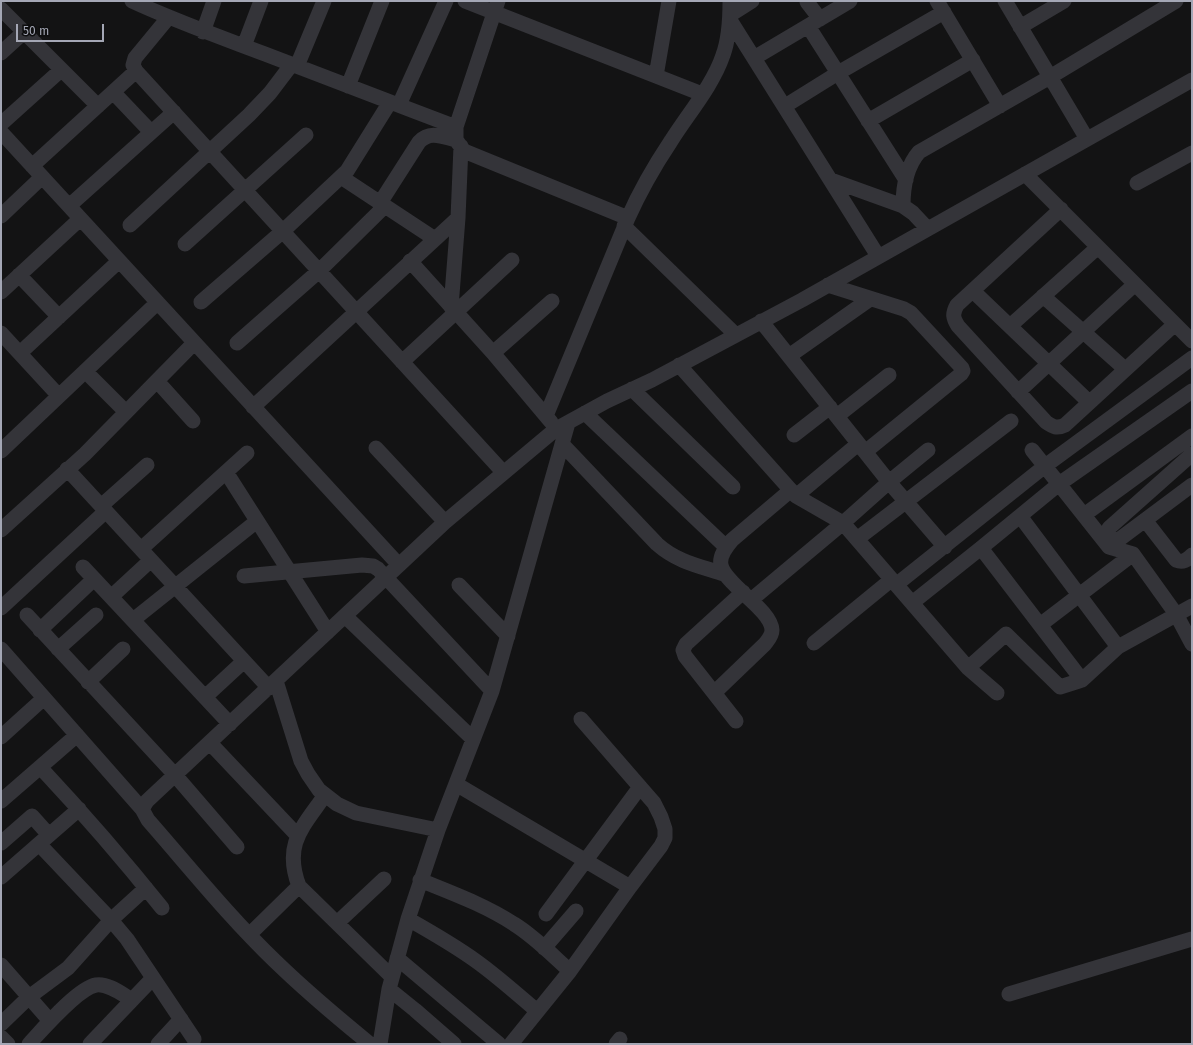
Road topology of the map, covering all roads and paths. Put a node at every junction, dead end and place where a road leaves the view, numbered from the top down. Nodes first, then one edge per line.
1 (132, 1) edge
2 (214, 1) edge
3 (261, 1) edge
4 (324, 1) edge
5 (382, 1) edge
6 (446, 1) edge
7 (465, 1) edge
8 (669, 1) edge
9 (752, 1) edge
10 (850, 1) edge
11 (1004, 1) edge
12 (1064, 1) edge
13 (1176, 1) edge
14 (807, 2) dead end
15 (496, 7) edge
16 (941, 7) edge
17 (1, 9) edge
18 (730, 12) edge
19 (168, 18) junction
20 (814, 22) junction
21 (1020, 27) junction
22 (24, 32) junction
23 (203, 32) junction
24 (244, 46) junction
25 (1, 53) edge
26 (754, 58) junction
27 (973, 60) junction
28 (294, 65) junction
29 (61, 70) junction
30 (136, 71) junction
31 (838, 74) junction
32 (656, 76) junction
33 (1050, 77) junction
34 (1192, 80) edge
35 (348, 86) junction
36 (114, 92) junction
37 (702, 94) junction
38 (395, 104) junction
39 (98, 106) junction
40 (785, 106) junction
41 (1000, 106) junction
42 (174, 112) junction
43 (868, 121) junction
44 (151, 132) junction
45 (2, 134) edge
46 (306, 135) dead end
47 (458, 138) junction
48 (1088, 139) junction
49 (210, 151) junction
50 (1192, 153) edge
51 (32, 166) junction
52 (1025, 174) junction
53 (341, 177) junction
54 (42, 178) junction
55 (831, 180) junction
56 (906, 180) junction
57 (1137, 183) dead end
58 (245, 189) junction
59 (382, 205) junction
60 (68, 206) junction
61 (903, 206) junction
62 (1060, 209) junction
63 (1, 216) edge
64 (458, 218) junction
65 (80, 219) junction
66 (626, 222) junction
67 (130, 225) dead end
68 (927, 228) junction
69 (283, 230) junction
70 (435, 239) junction
71 (185, 244) dead end
72 (1098, 247) junction
73 (878, 256) junction
74 (512, 260) dead end
75 (119, 261) junction
76 (410, 261) junction
77 (319, 271) junction
78 (19, 275) junction
79 (828, 284) junction
80 (1134, 284) junction
81 (973, 291) junction
82 (1, 292) edge
83 (1043, 296) junction
84 (870, 299) junction
85 (552, 301) dead end
86 (200, 302) dead end
87 (157, 303) junction
88 (453, 309) junction
89 (356, 311) junction
90 (59, 316) junction
91 (761, 321) junction
92 (1175, 324) junction
93 (1010, 326) junction
94 (1083, 331) junction
95 (1, 333) edge
96 (736, 335) junction
97 (1192, 341) edge
98 (194, 343) junction
99 (237, 343) dead end
100 (20, 353) junction
101 (493, 353) junction
102 (789, 356) junction
103 (1192, 358) edge
104 (402, 362) junction
105 (1048, 363) junction
106 (679, 366) junction
107 (1125, 369) junction
108 (85, 371) junction
109 (889, 374) dead end
110 (156, 381) junction
111 (632, 389) junction
112 (1192, 391) edge
113 (1018, 392) junction
114 (59, 396) junction
115 (1089, 402) junction
116 (253, 407) junction
117 (126, 412) junction
118 (833, 412) junction
119 (585, 413) junction
120 (546, 416) junction
121 (193, 421) dead end
122 (1011, 421) dead end
123 (562, 426) junction
124 (794, 435) dead end
125 (1192, 436) edge
126 (562, 444) junction
127 (376, 448) dead end
128 (861, 448) junction
129 (928, 450) dead end
130 (1032, 450) dead end
131 (1, 451) edge
132 (247, 453) dead end
133 (1192, 454) edge
134 (147, 465) dead end
135 (1044, 466) junction
136 (68, 469) junction
137 (226, 472) junction
138 (503, 472) junction
139 (889, 482) junction
140 (1059, 484) junction
141 (1192, 485) edge
142 (733, 487) dead end
143 (793, 493) junction
144 (906, 501) junction
145 (104, 509) junction
146 (1084, 515) junction
147 (1020, 516) junction
148 (1144, 520) junction
149 (257, 521) junction
150 (445, 522) junction
151 (843, 523) junction
152 (1, 530) edge
153 (857, 539) junction
154 (726, 547) junction
155 (945, 547) junction
156 (1109, 547) junction
157 (981, 548) junction
158 (146, 554) junction
159 (1133, 554) junction
160 (1192, 555) edge
161 (399, 565) junction
162 (83, 567) dead end
163 (290, 572) junction
164 (724, 574) junction
165 (244, 576) dead end
166 (386, 578) junction
167 (94, 579) junction
168 (894, 582) junction
169 (459, 585) dead end
170 (176, 586) junction
171 (1079, 594) junction
172 (747, 596) junction
173 (111, 597) junction
174 (912, 603) junction
175 (1192, 606) edge
176 (1, 608) edge
177 (1176, 614) junction
178 (27, 615) dead end
179 (96, 615) dead end
180 (345, 616) junction
181 (133, 620) junction
182 (1040, 625) junction
183 (40, 630) junction
184 (328, 632) junction
185 (508, 636) junction
186 (814, 643) dead end
187 (1192, 644) edge
188 (1118, 647) junction
189 (58, 649) junction
190 (123, 649) dead end
191 (1, 651) edge
192 (244, 661) junction
193 (968, 668) junction
194 (1082, 680) junction
195 (88, 682) junction
196 (272, 684) junction
197 (492, 691) junction
198 (714, 693) junction
199 (997, 693) dead end
200 (205, 697) junction
201 (44, 698) junction
202 (581, 719) dead end
203 (736, 721) dead end
204 (230, 724) junction
205 (77, 735) junction
206 (1, 737) edge
207 (473, 739) junction
208 (210, 743) junction
209 (40, 767) junction
210 (175, 775) junction
211 (456, 784) junction
212 (640, 787) junction
213 (325, 795) junction
214 (1, 801) edge
215 (79, 809) junction
216 (142, 809) junction
217 (438, 830) junction
218 (297, 835) junction
219 (44, 839) junction
220 (1, 843) edge
221 (237, 847) dead end
222 (585, 861) junction
223 (1, 877) edge
224 (384, 879) dead end
225 (420, 880) junction
226 (299, 886) junction
227 (630, 887) junction
228 (146, 888) junction
229 (162, 908) dead end
230 (576, 911) dead end
231 (546, 914) dead end
232 (408, 919) junction
233 (111, 920) junction
234 (337, 923) junction
235 (250, 934) junction
236 (1192, 939) edge
237 (544, 948) junction
238 (397, 958) junction
239 (1, 965) edge
240 (570, 971) junction
241 (153, 978) junction
242 (390, 983) junction
243 (1009, 994) dead end
244 (29, 997) junction
245 (132, 1000) junction
246 (537, 1011) junction
247 (181, 1019) junction
248 (50, 1021) junction
249 (1, 1024) edge
250 (1, 1037) edge
251 (194, 1039) dead end
252 (8, 1044) edge
253 (28, 1044) edge
254 (90, 1044) edge
255 (158, 1044) edge
256 (370, 1044) edge
257 (380, 1044) edge
258 (454, 1044) edge
259 (498, 1044) edge
260 (511, 1044) edge

1 - 19 street
2 - 23 street
3 - 24 street
4 - 28 street
5 - 35 street
6 - 38 street
7 - 15 street
8 - 32 street
9 - 18 street
10 - 20 street
11 - 21 street
12 - 21 street
13 - 33 street
14 - 20 street
15 - 32 street
15 - 47 street
16 - 27 street
16 - 31 street
17 - 22 street
18 - 26 street
18 - 37 street
19 - 23 street
19 - 30 street
20 - 26 street
20 - 31 street
21 - 33 street
22 - 25 street
22 - 29 street
23 - 24 street
24 - 28 street
26 - 40 street
27 - 41 street
27 - 43 street
28 - 35 street
28 - 49 street
29 - 39 street
29 - 45 street
30 - 36 street
30 - 42 street
31 - 40 street
31 - 43 street
32 - 37 street
33 - 41 street
33 - 48 street
34 - 48 street
35 - 38 street
36 - 39 street
36 - 44 street
37 - 66 street
38 - 47 street
38 - 53 street
39 - 51 street
40 - 55 street
41 - 56 street
42 - 44 street
42 - 49 street
43 - 56 street
44 - 60 street
45 - 51 street
46 - 58 street
47 - 59 street
47 - 64 street
47 - 66 street
48 - 52 street
49 - 58 street
49 - 67 street
50 - 57 street
51 - 54 street
52 - 62 street
52 - 68 street
53 - 59 street
53 - 69 street
54 - 60 street
54 - 63 street
55 - 61 street
55 - 73 street
56 - 61 street
58 - 69 street
58 - 71 street
59 - 70 street
59 - 77 street
60 - 65 street
61 - 68 street
62 - 72 street
62 - 81 street
64 - 70 street
64 - 88 street
65 - 75 street
65 - 78 street
66 - 96 street
66 - 120 street
68 - 73 street
69 - 77 street
69 - 86 street
70 - 76 street
72 - 80 street
72 - 83 street
73 - 79 street
74 - 88 street
75 - 87 street
75 - 90 street
76 - 88 street
76 - 89 street
77 - 89 street
77 - 99 street
78 - 82 street
78 - 90 street
79 - 84 street
79 - 91 street
80 - 92 street
80 - 94 street
81 - 93 street
81 - 113 street
83 - 93 street
83 - 94 street
84 - 102 street
84 - 128 street
85 - 101 street
87 - 98 street
87 - 108 street
88 - 101 street
88 - 104 street
89 - 104 street
89 - 116 street
90 - 100 street
91 - 96 street
91 - 102 street
92 - 97 street
92 - 107 street
93 - 105 street
94 - 105 street
94 - 107 street
95 - 100 street
96 - 106 street
98 - 110 street
98 - 116 street
100 - 114 street
101 - 120 street
102 - 118 street
103 - 135 street
104 - 138 street
105 - 113 street
105 - 115 street
106 - 111 street
106 - 143 street
107 - 115 street
108 - 114 street
108 - 117 street
109 - 118 street
110 - 117 street
110 - 121 street
111 - 119 street
111 - 142 street
112 - 140 street
113 - 115 street
114 - 131 street
116 - 161 street
117 - 136 street
118 - 124 street
118 - 128 street
119 - 123 street
119 - 154 street
120 - 123 street
122 - 144 street
123 - 126 street
123 - 138 street
125 - 146 street
126 - 164 street
126 - 185 street
127 - 150 street
128 - 139 street
128 - 143 street
129 - 139 street
130 - 135 street
132 - 137 street
133 - 156 street
134 - 145 street
135 - 140 street
135 - 155 street
136 - 145 street
136 - 152 street
137 - 149 street
137 - 158 street
138 - 150 street
139 - 144 street
139 - 151 street
140 - 146 street
140 - 147 street
141 - 148 street
143 - 151 street
143 - 154 street
144 - 153 street
144 - 155 street
145 - 158 street
145 - 176 street
146 - 156 street
147 - 157 street
147 - 171 street
148 - 156 street
148 - 160 street
149 - 163 street
149 - 170 street
150 - 161 street
151 - 153 street
151 - 172 street
153 - 168 street
154 - 164 street
155 - 168 street
156 - 159 street
157 - 174 street
157 - 182 street
158 - 170 street
158 - 173 street
159 - 171 street
159 - 177 street
161 - 166 street
162 - 167 street
163 - 165 street
163 - 166 street
163 - 184 street
164 - 172 street
166 - 180 street
166 - 197 street
167 - 173 street
167 - 183 street
168 - 174 street
168 - 186 street
169 - 185 street
170 - 181 street
170 - 192 street
171 - 182 street
171 - 188 street
172 - 198 street
172 - 198 street
173 - 181 street
174 - 193 street
175 - 177 street
177 - 187 street
177 - 188 street
178 - 183 street
179 - 189 street
180 - 184 street
180 - 207 street
181 - 200 street
182 - 194 street
183 - 189 street
184 - 196 street
185 - 197 street
188 - 194 street
189 - 195 street
190 - 195 street
191 - 201 street
192 - 196 street
192 - 200 street
193 - 194 street
193 - 199 street
195 - 210 street
196 - 204 street
196 - 213 street
197 - 207 street
198 - 203 street
200 - 204 street
201 - 205 street
201 - 206 street
202 - 212 street
204 - 208 street
205 - 209 street
205 - 216 street
207 - 211 street
208 - 210 street
208 - 218 street
209 - 214 street
209 - 215 street
210 - 216 street
210 - 221 street
211 - 217 street
211 - 222 street
212 - 222 street
212 - 227 street
213 - 217 street
213 - 218 street
215 - 219 street
215 - 228 street
216 - 235 street
217 - 225 street
218 - 226 street
219 - 220 street
219 - 223 street
219 - 233 street
222 - 227 street
222 - 231 street
224 - 234 street
225 - 232 street
225 - 237 street
226 - 234 street
226 - 235 street
227 - 240 street
228 - 229 street
228 - 233 street
230 - 237 street
232 - 238 street
232 - 246 street
233 - 241 street
233 - 244 street
234 - 242 street
235 - 256 street
236 - 243 street
237 - 240 street
238 - 242 street
238 - 259 street
239 - 244 street
240 - 246 street
241 - 245 street
241 - 247 street
242 - 257 street
242 - 258 street
244 - 248 street
244 - 249 street
245 - 248 street
245 - 254 street
246 - 260 street
247 - 251 street
247 - 255 street
248 - 253 street
250 - 252 street

